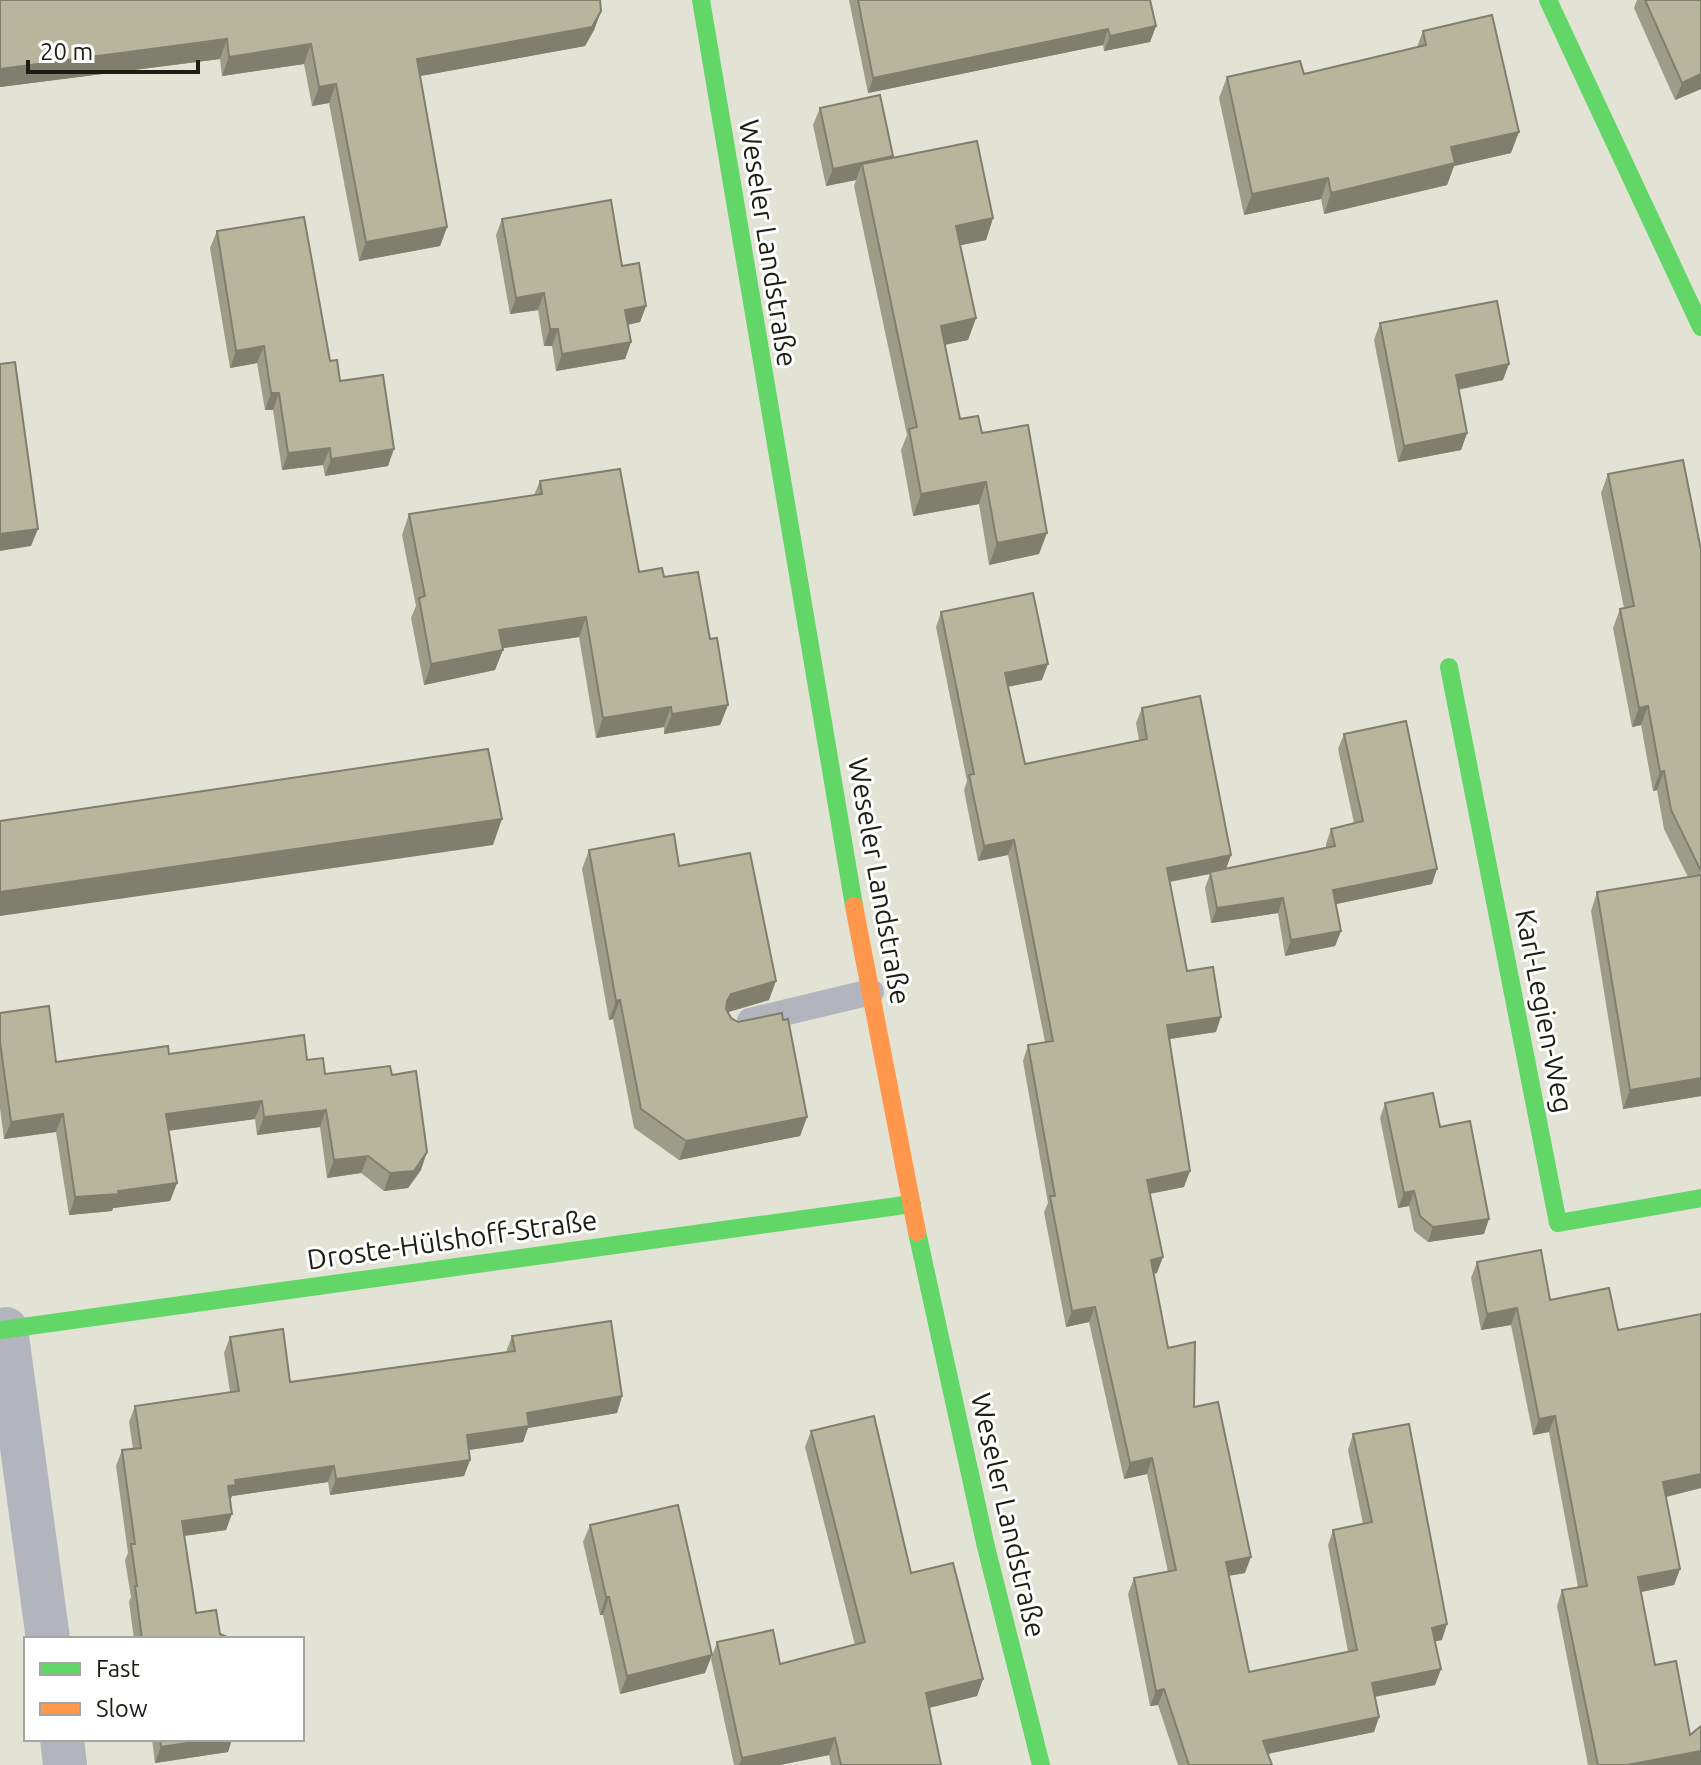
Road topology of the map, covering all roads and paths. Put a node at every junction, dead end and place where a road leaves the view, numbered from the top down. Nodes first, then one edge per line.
1 (701, 0) edge
2 (1548, 0) edge
3 (1701, 327) edge
4 (1449, 667) dead end
5 (871, 992) junction
6 (735, 1025) edge
7 (1701, 1198) edge
8 (912, 1204) junction
9 (3, 1330) edge
10 (48, 1637) edge
11 (62, 1741) edge
12 (65, 1765) edge
13 (1041, 1765) edge

1 - 5 street, Weseler Landstraße
2 - 3 street
4 - 7 street, Karl-Legien-Weg
5 - 6 lane
5 - 8 street, Weseler Landstraße
8 - 9 street, Droste-Hülshoff-Straße
8 - 13 street, Weseler Landstraße
9 - 10 street
11 - 12 street

